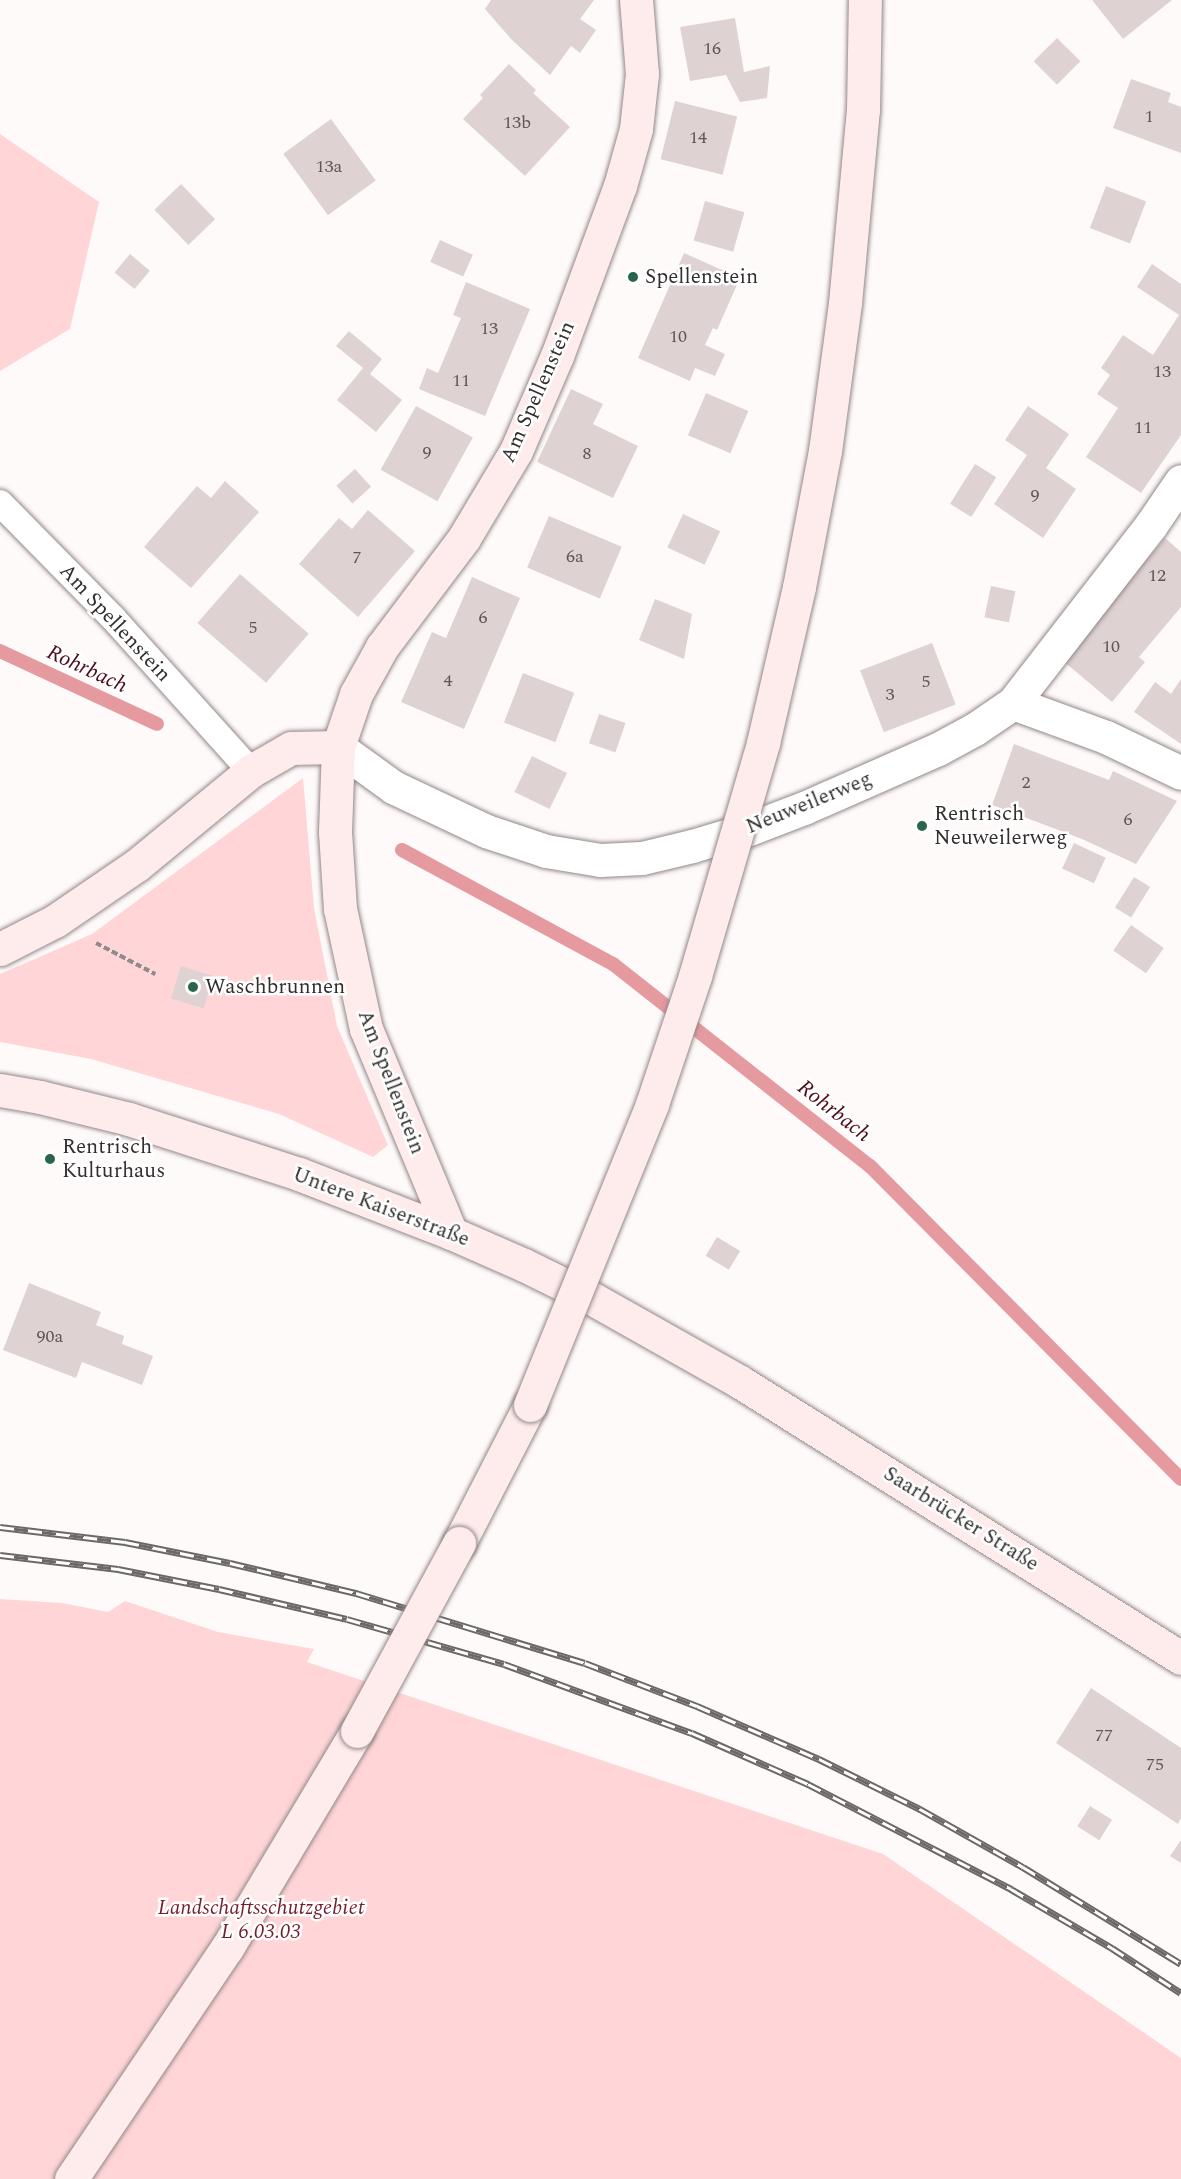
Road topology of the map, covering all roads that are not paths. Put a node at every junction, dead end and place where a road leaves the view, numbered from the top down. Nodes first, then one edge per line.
1 (636, 0) edge
2 (865, 0) edge
3 (1181, 481) edge
4 (0, 503) edge
5 (1013, 703) junction
6 (338, 747) junction
7 (251, 771) junction
8 (1181, 772) edge
9 (0, 949) edge
10 (0, 1090) edge
11 (451, 1233) junction
12 (740, 1382) joint
13 (1181, 1658) edge
14 (71, 2179) edge

1 - 6 main road, Am Spellenstein
2 - 14 main road, bridge
3 - 5 street, Neuweilerweg
4 - 7 lane, Am Spellenstein
5 - 6 street, Neuweilerweg
5 - 8 street
6 - 7 main road
6 - 11 main road, Am Spellenstein
7 - 9 main road
10 - 11 main road, Untere Kaiserstraße
11 - 12 main road, Untere Kaiserstraße
12 - 13 main road, Saarbrücker Straße

